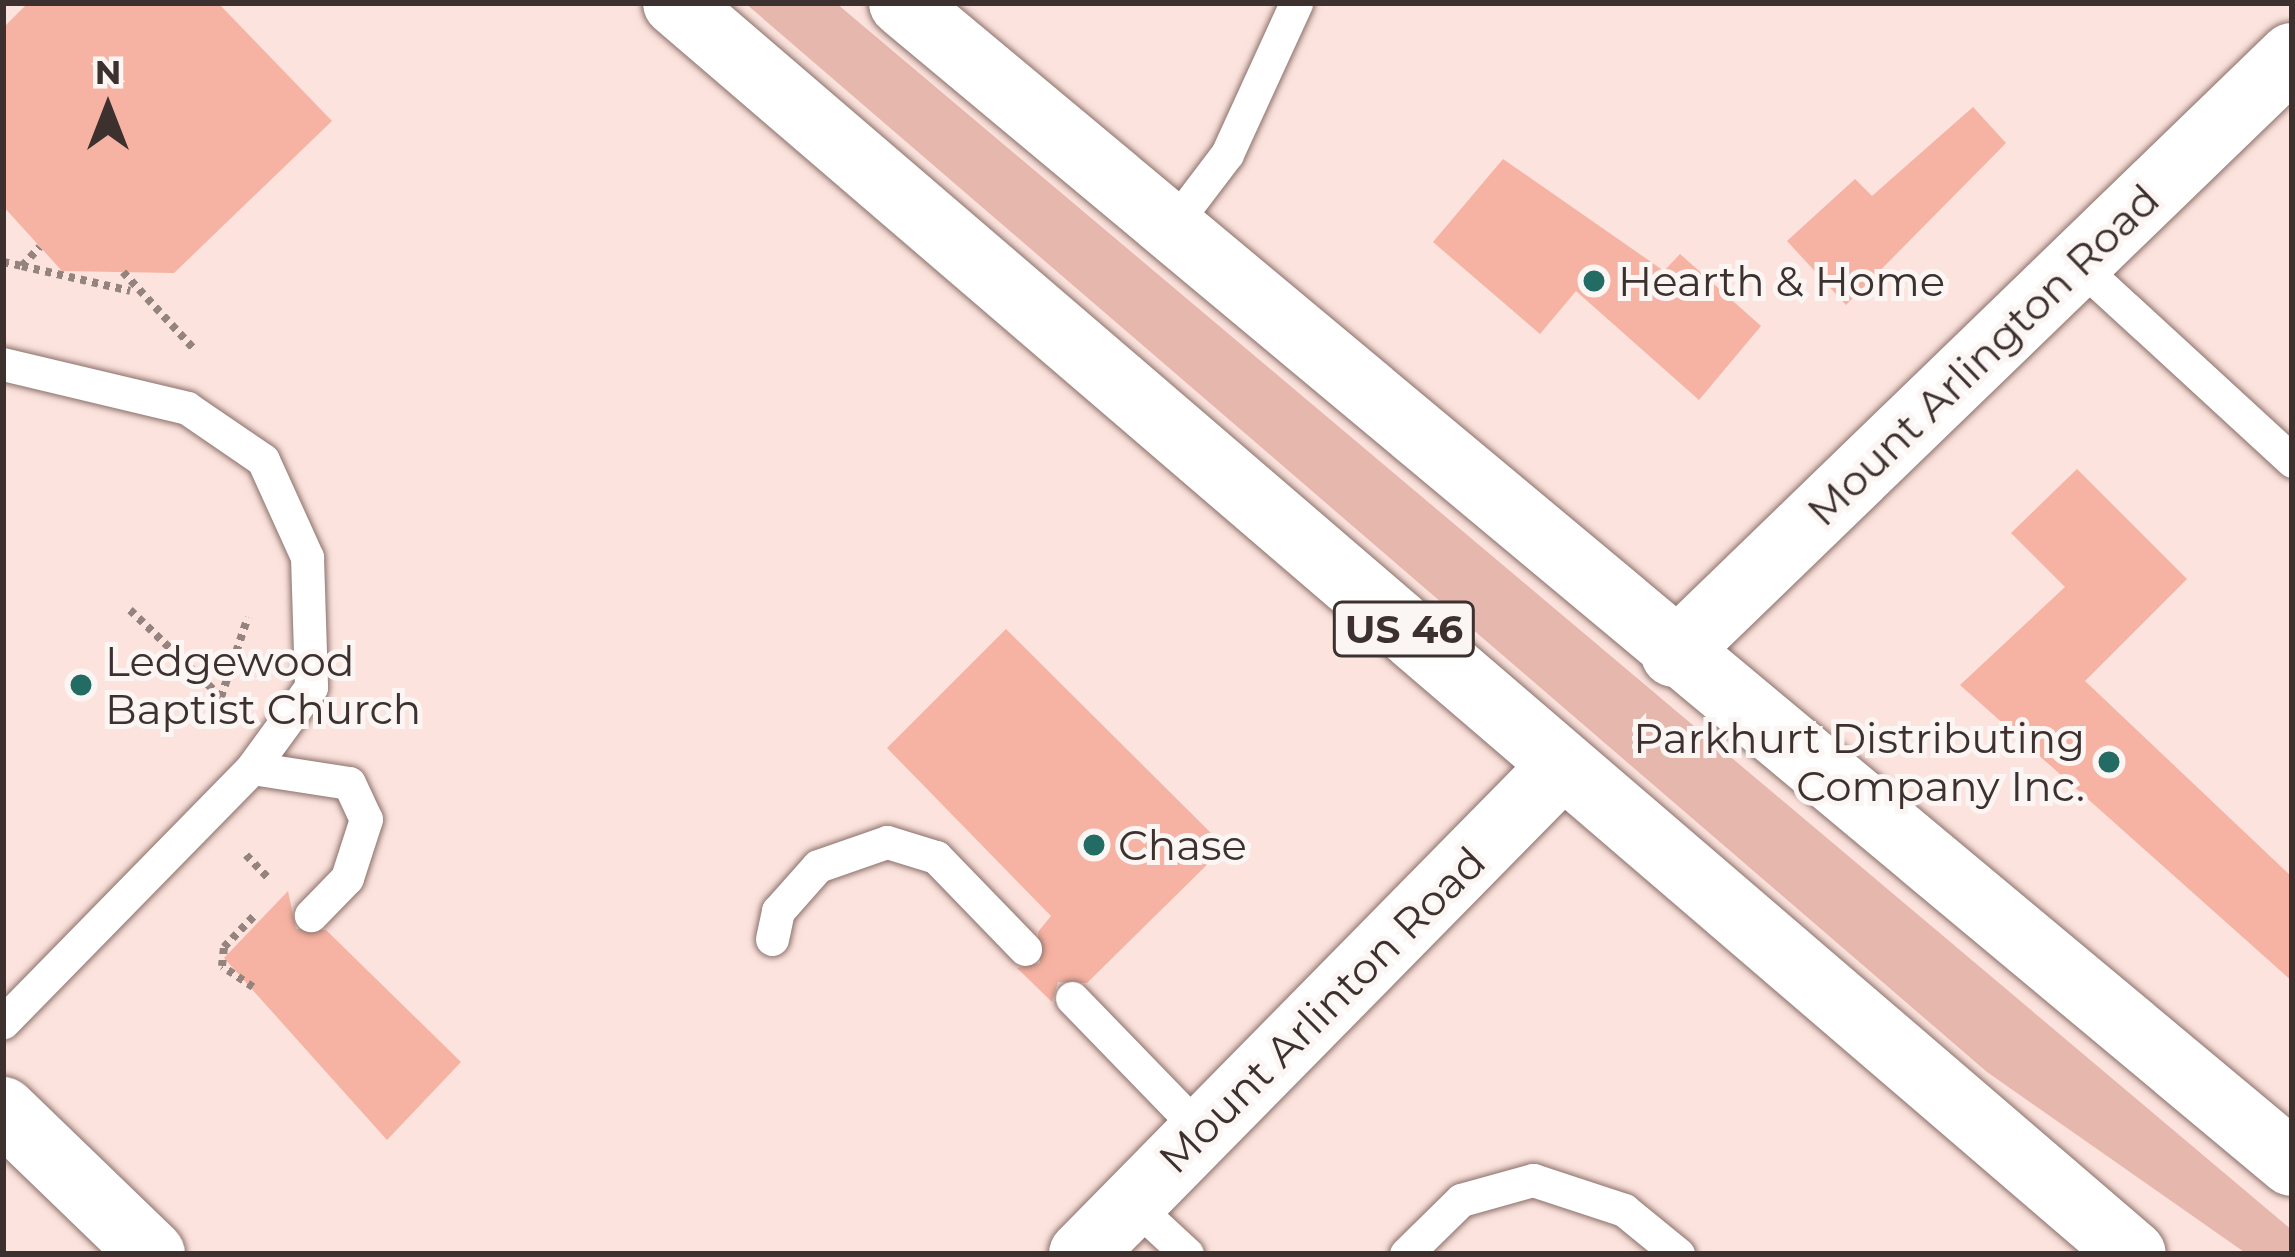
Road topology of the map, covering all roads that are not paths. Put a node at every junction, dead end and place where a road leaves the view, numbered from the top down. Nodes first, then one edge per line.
1 (676, 3) edge
2 (902, 3) edge
3 (1295, 3) edge
4 (2292, 56) edge
5 (1170, 229) junction
6 (2078, 264) junction
7 (3, 364) edge
8 (2292, 461) edge
9 (1674, 654) junction
10 (1562, 766) junction
11 (241, 778) junction
12 (311, 915) dead end
13 (772, 939) dead end
14 (1024, 949) dead end
15 (1072, 998) dead end
16 (3, 1022) edge
17 (3, 1110) edge
18 (1202, 1132) junction
19 (2292, 1163) edge
20 (1132, 1203) junction
21 (152, 1254) edge
22 (1082, 1254) edge
23 (1187, 1254) edge
24 (1406, 1254) edge
25 (1678, 1254) edge
26 (2134, 1254) edge

1 - 10 main road, US 46
2 - 5 main road
3 - 5 lane
4 - 6 main road, Mount Arlington Road
5 - 9 main road
6 - 8 lane
6 - 9 main road, Mount Arlington Road
7 - 11 lane
9 - 19 main road
10 - 18 main road, Mount Arlinton Road
10 - 26 main road, US 46
11 - 12 lane
11 - 16 lane
13 - 14 lane
15 - 18 lane
17 - 21 main road
18 - 20 main road, Mount Arlinton Road
20 - 22 main road, Mount Arlinton Road
20 - 23 lane
24 - 25 lane

